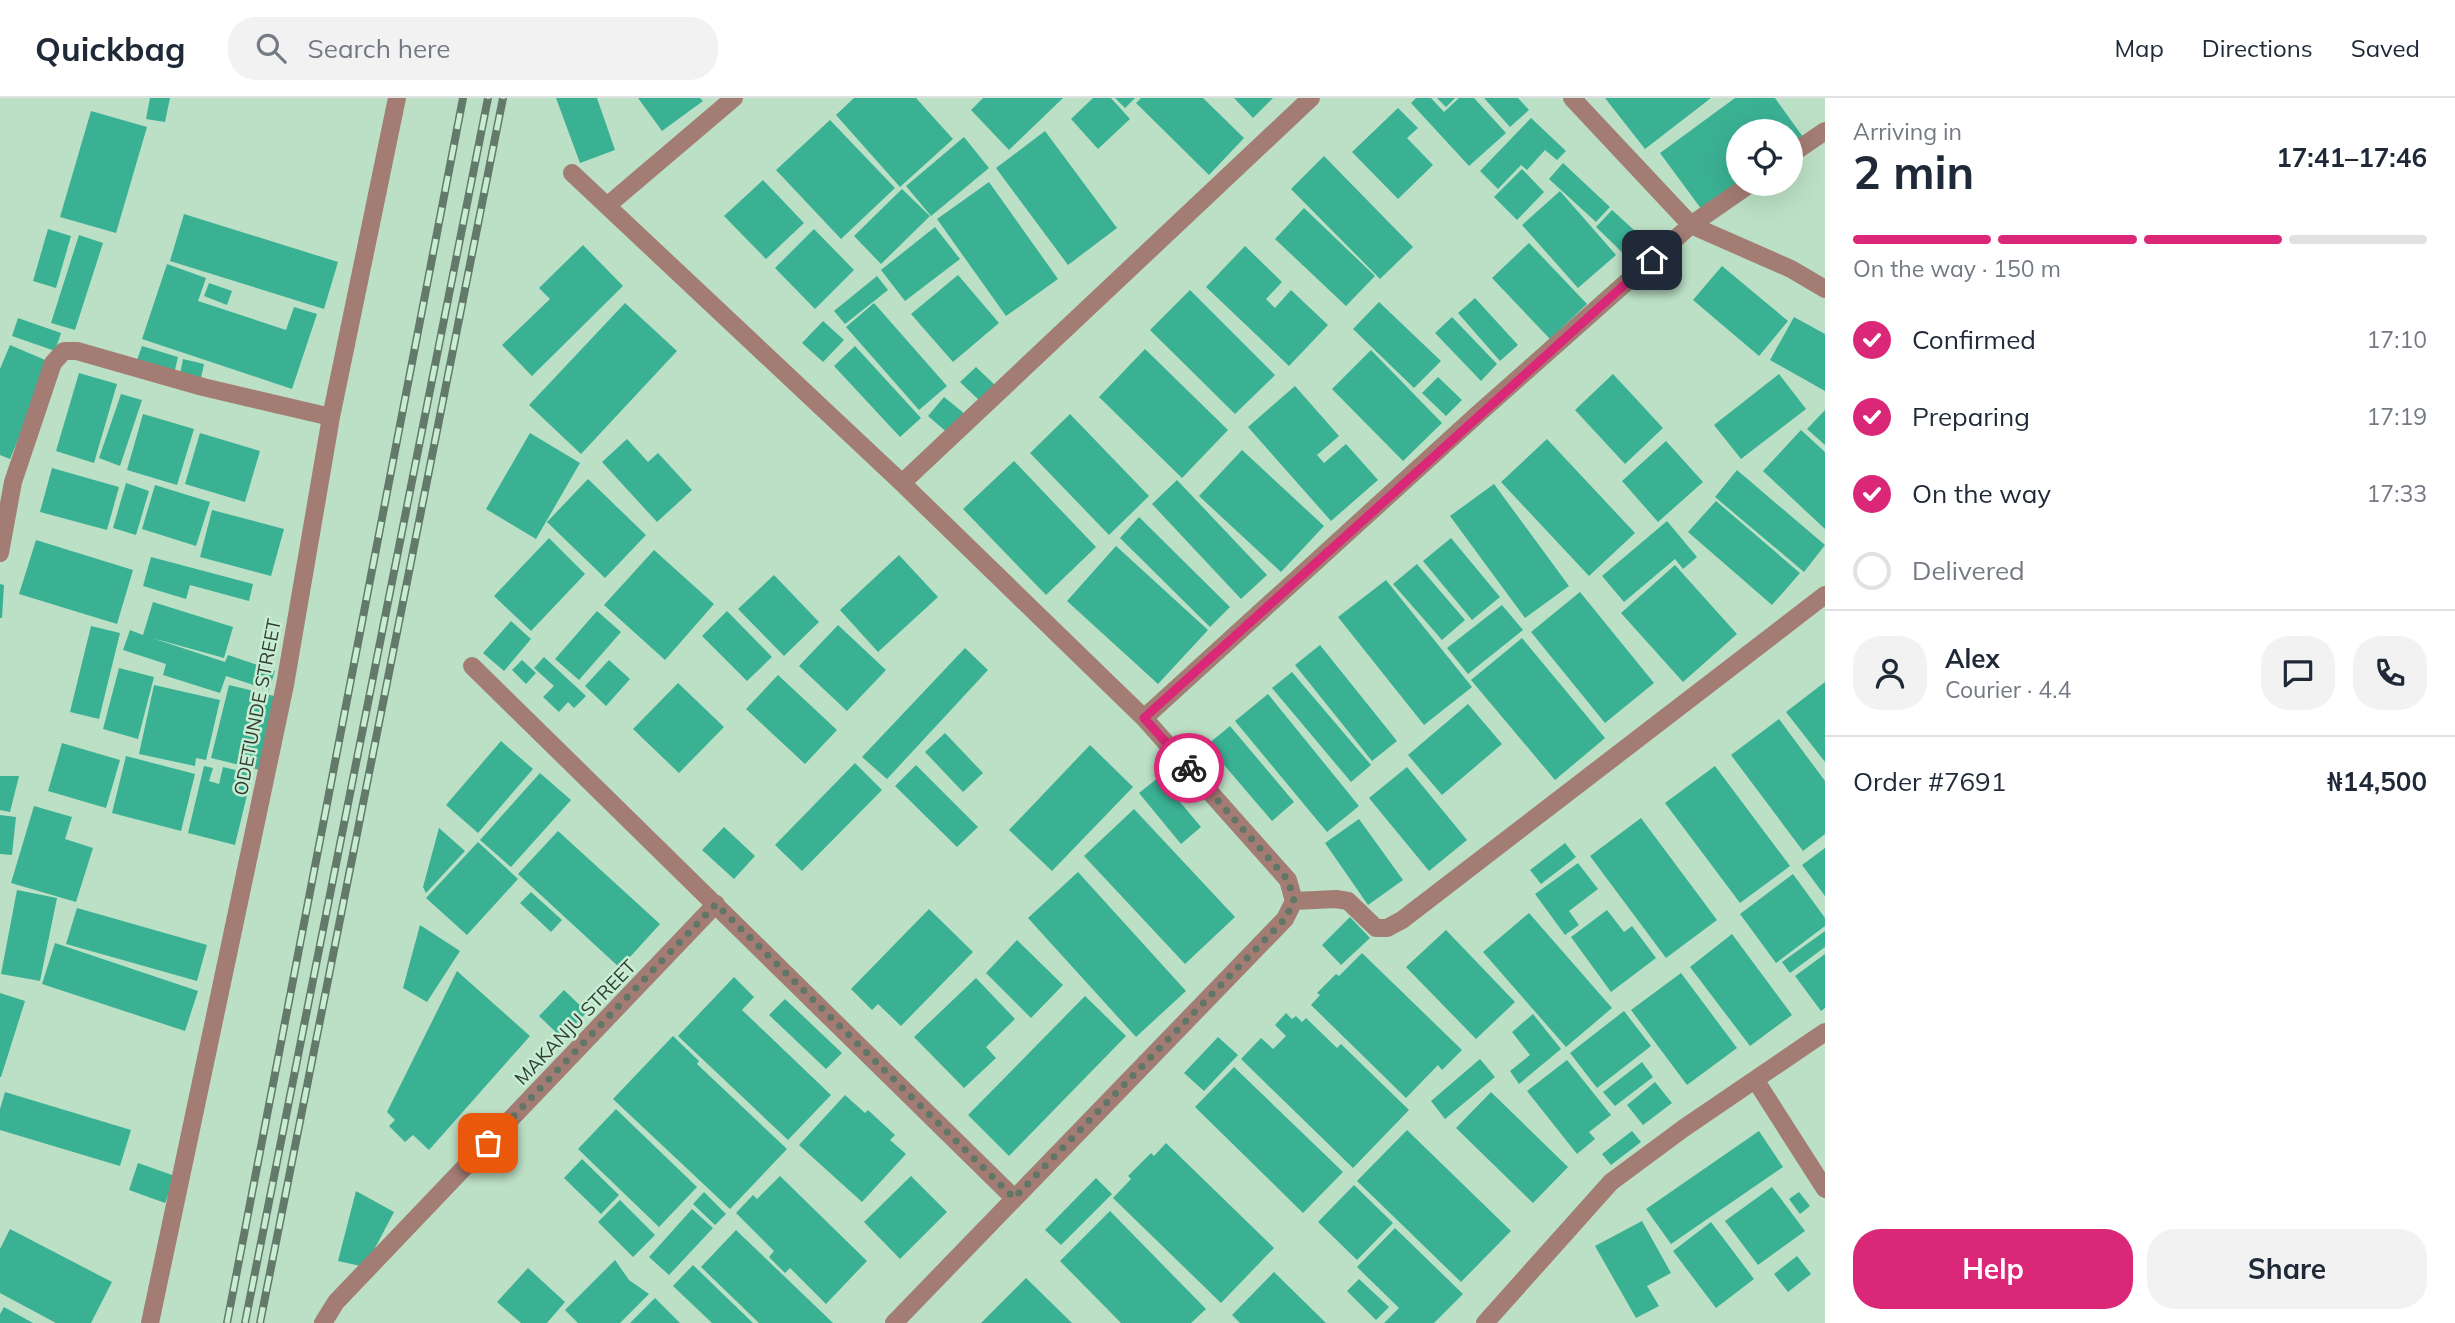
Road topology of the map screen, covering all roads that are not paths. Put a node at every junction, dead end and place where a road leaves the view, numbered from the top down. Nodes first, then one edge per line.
1 (397, 98) edge
2 (734, 98) edge
3 (1311, 98) edge
4 (1572, 98) edge
5 (1825, 131) edge
6 (1803, 146) edge
7 (572, 173) dead end
8 (1733, 196) edge
9 (608, 205) junction
10 (1691, 225) junction
11 (1825, 289) edge
12 (331, 417) junction
13 (902, 483) junction
14 (0, 553) edge
15 (1825, 595) edge
16 (472, 666) dead end
17 (1144, 718) junction
18 (1294, 901) junction
19 (716, 904) junction
20 (1825, 1032) edge
21 (1756, 1080) junction
22 (1825, 1189) edge
23 (1014, 1198) junction
24 (150, 1323) edge
25 (323, 1323) edge
26 (894, 1323) edge
27 (1485, 1323) edge

1 - 12 street, ODETUNDE STREET
2 - 9 street
3 - 13 street
4 - 10 street
5 - 6 street
7 - 9 street
8 - 10 street
9 - 13 street
10 - 11 street
10 - 17 street
12 - 14 street
12 - 24 street, ODETUNDE STREET
13 - 17 street
15 - 18 street
16 - 19 street
17 - 18 street
18 - 23 street
19 - 23 street
19 - 25 street, MAKANJU STREET
20 - 21 street
21 - 22 street
21 - 27 street
23 - 26 street

